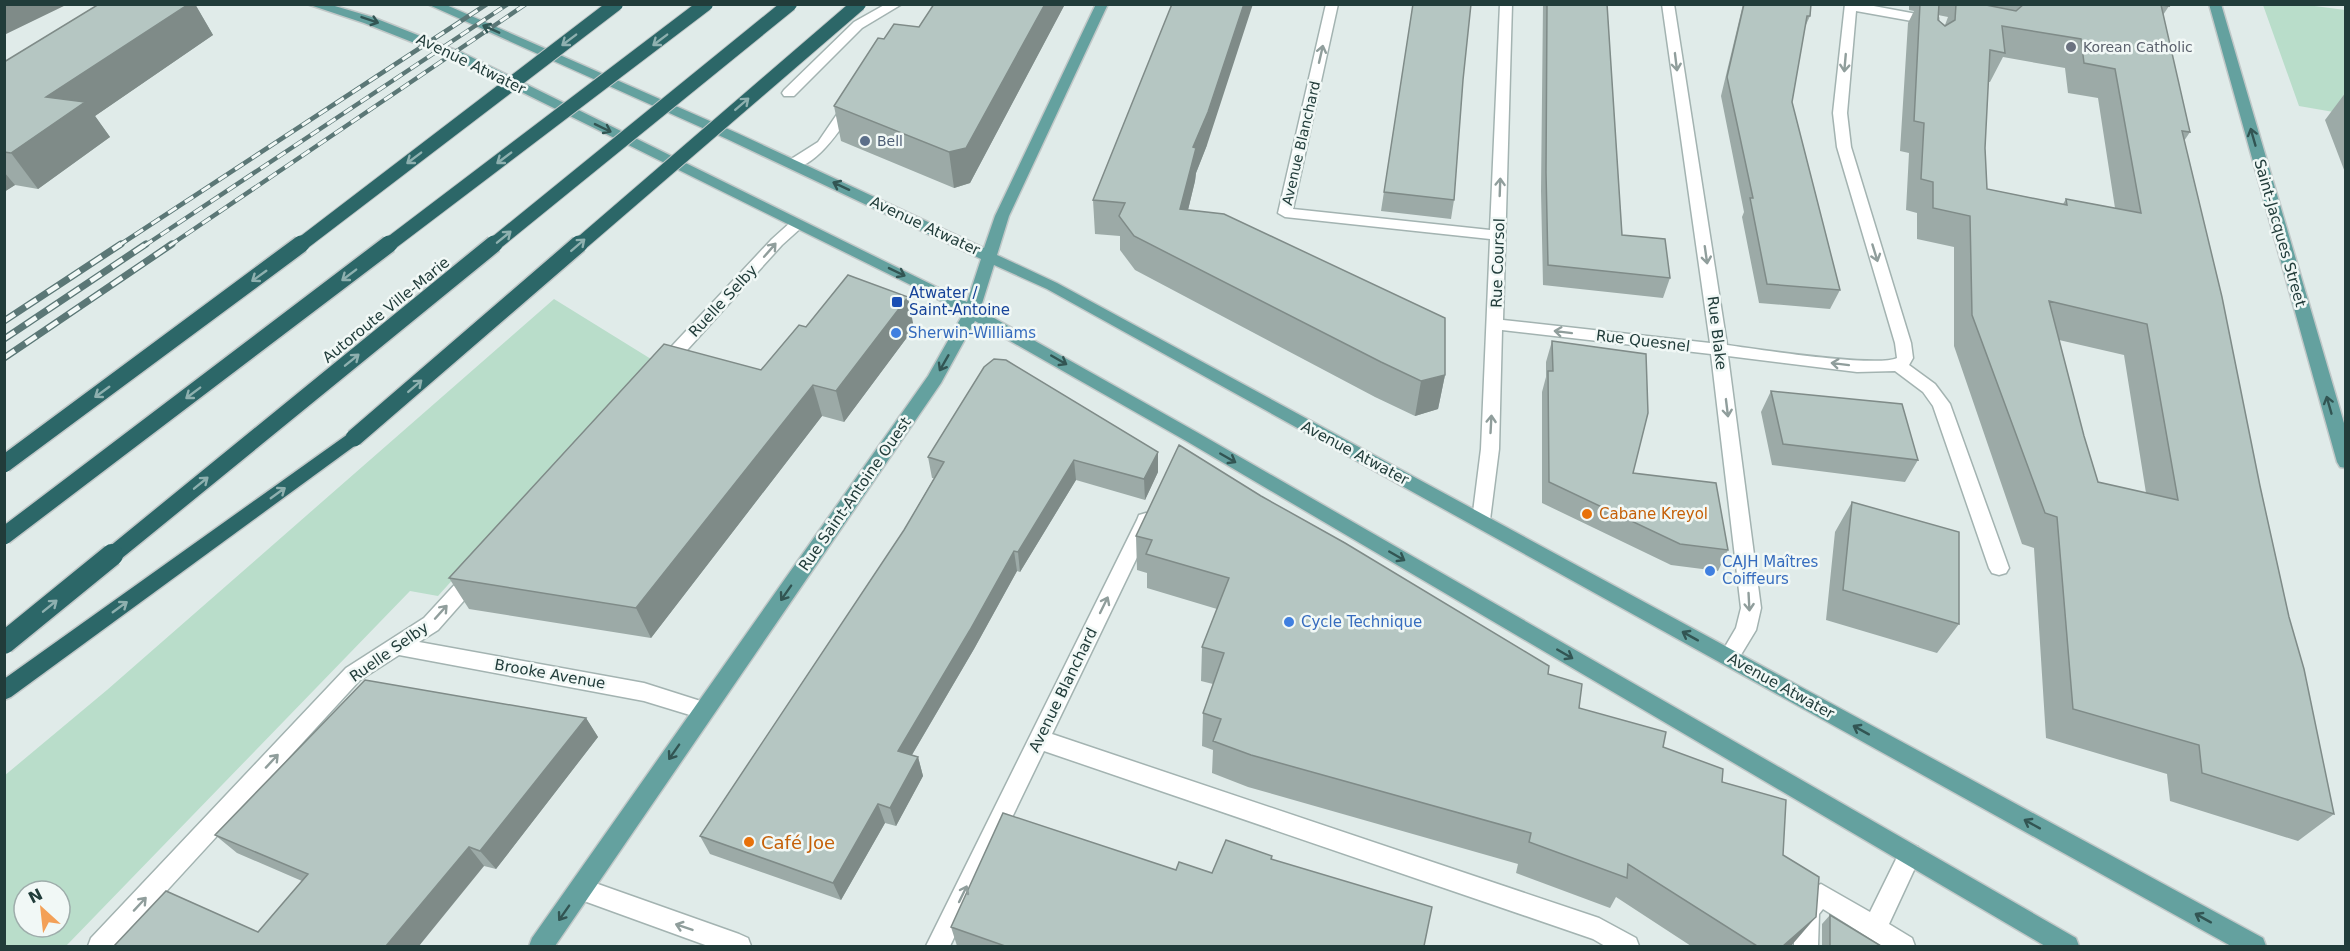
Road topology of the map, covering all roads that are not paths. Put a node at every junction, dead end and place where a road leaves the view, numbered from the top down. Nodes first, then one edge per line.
1 (313, 4) edge
2 (433, 4) edge
3 (616, 4) edge
4 (706, 4) edge
5 (790, 4) edge
6 (859, 4) edge
7 (896, 4) edge
8 (1102, 4) edge
9 (1332, 4) edge
10 (1506, 4) edge
11 (1668, 4) edge
12 (2215, 4) edge
13 (1851, 5) edge
14 (1939, 25) edge
15 (860, 91) edge
16 (789, 93) dead end
17 (793, 164) junction
18 (797, 224) junction
19 (1498, 236) junction
20 (989, 255) junction
21 (972, 311) junction
22 (1496, 324) junction
23 (1720, 350) junction
24 (1898, 365) junction
25 (653, 377) edge
26 (2346, 462) edge
27 (4, 464) edge
28 (1155, 502) edge
29 (1481, 520) junction
30 (4, 536) edge
31 (486, 562) edge
32 (1999, 568) dead end
33 (4, 643) edge
34 (394, 646) junction
35 (1729, 657) junction
36 (4, 691) edge
37 (703, 710) junction
38 (1038, 739) junction
39 (1910, 855) junction
40 (581, 889) junction
41 (1874, 929) junction
42 (100, 946) edge
43 (541, 946) edge
44 (739, 946) edge
45 (938, 946) edge
46 (1627, 946) edge
47 (1806, 946) edge
48 (1903, 946) edge
49 (2067, 946) edge
50 (2254, 946) edge

1 -> 18 main road, Avenue Atwater
17 -> 2 main road, Avenue Atwater
3 -> 27 highway, bridge
4 -> 30 highway, bridge
33 -> 5 highway, Autoroute Ville-Marie, bridge
36 -> 6 highway, bridge
7 - 16 street
8 - 20 main road, Rue Saint-Antoine Ouest
19 -> 9 street, Avenue Blanchard
19 -> 10 street, Rue Coursol
11 -> 23 street, Rue Blake
26 -> 12 main road, Saint-Jacques Street
13 - 14 street
13 -> 24 street
15 - 17 street
20 -> 17 main road, Avenue Atwater
18 -> 21 main road, Avenue Atwater
25 -> 18 street, Ruelle Selby
19 - 22 street, Rue Coursol
20 - 21 main road, Rue Saint-Antoine Ouest
20 - 29 main road, Avenue Atwater
21 -> 37 main road, Rue Saint-Antoine Ouest
21 -> 39 main road, Avenue Atwater
23 -> 22 street, Rue Quesnel
29 -> 22 street, Rue Coursol
24 -> 23 street, Rue Quesnel
23 -> 35 street, Rue Blake
24 - 32 street
38 -> 28 street, Avenue Blanchard
35 -> 29 main road, Avenue Atwater
34 -> 31 street, Ruelle Selby
34 - 37 street, Brooke Avenue
42 -> 34 street, Ruelle Selby
50 -> 35 main road, Avenue Atwater
37 -> 40 main road, Rue Saint-Antoine Ouest
45 -> 38 street, Avenue Blanchard
38 - 46 street
39 - 41 street
39 - 49 main road, Avenue Atwater
40 -> 43 main road, Rue Saint-Antoine Ouest
44 -> 40 street
41 - 47 street
41 - 48 street

